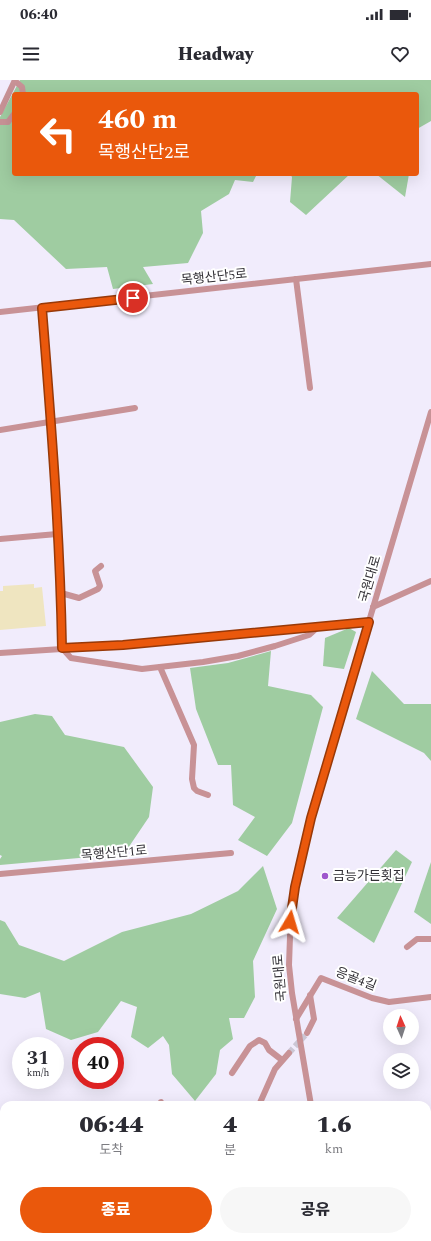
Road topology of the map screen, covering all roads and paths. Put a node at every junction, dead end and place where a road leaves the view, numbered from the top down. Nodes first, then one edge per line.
1 (15, 80) edge
2 (23, 92) edge
3 (0, 95) edge
4 (7, 98) junction
5 (0, 112) edge
6 (12, 117) edge
7 (0, 122) edge
8 (431, 264) edge
9 (296, 279) junction
10 (42, 308) junction
11 (0, 312) edge
12 (310, 388) dead end
13 (135, 408) dead end
14 (431, 412) edge
15 (51, 423) junction
16 (0, 430) edge
17 (58, 534) junction
18 (0, 539) edge
19 (101, 566) dead end
20 (431, 581) edge
21 (61, 593) junction
22 (373, 607) junction
23 (369, 622) junction
24 (318, 626) junction
25 (62, 648) junction
26 (0, 653) edge
27 (160, 667) junction
28 (208, 795) dead end
29 (231, 853) dead end
30 (0, 874) edge
31 (431, 939) edge
32 (407, 948) dead end
33 (310, 995) junction
34 (431, 997) edge
35 (296, 1019) junction
36 (307, 1033) tunnel mouth
37 (290, 1053) tunnel mouth
38 (282, 1060) junction
39 (232, 1073) dead end
40 (261, 1101) edge
41 (310, 1101) edge

1 - 2 street
1 - 4 street
3 - 4 street
4 - 5 street
6 - 7 street
8 - 9 street, 목행산단5로
9 - 10 street, 목행산단5로
9 - 12 street
10 - 11 street, 목행산단5로
10 - 15 street
13 - 15 street
14 - 22 street, 국원대로
15 - 16 street
15 - 17 street
17 - 18 street
17 - 21 street
19 - 21 street
20 - 22 street
21 - 25 street
22 - 23 street, 국원대로
23 - 24 street
23 - 35 street, 국원대로
24 - 25 street
24 - 27 street
25 - 26 street
25 - 27 street
27 - 28 street
29 - 30 street, 목행산단1로
31 - 32 street
33 - 34 street, 응골4길
33 - 35 street, 응골4길
33 - 36 street
35 - 41 street, 국원대로
37 - 38 street
38 - 39 street
38 - 40 street

